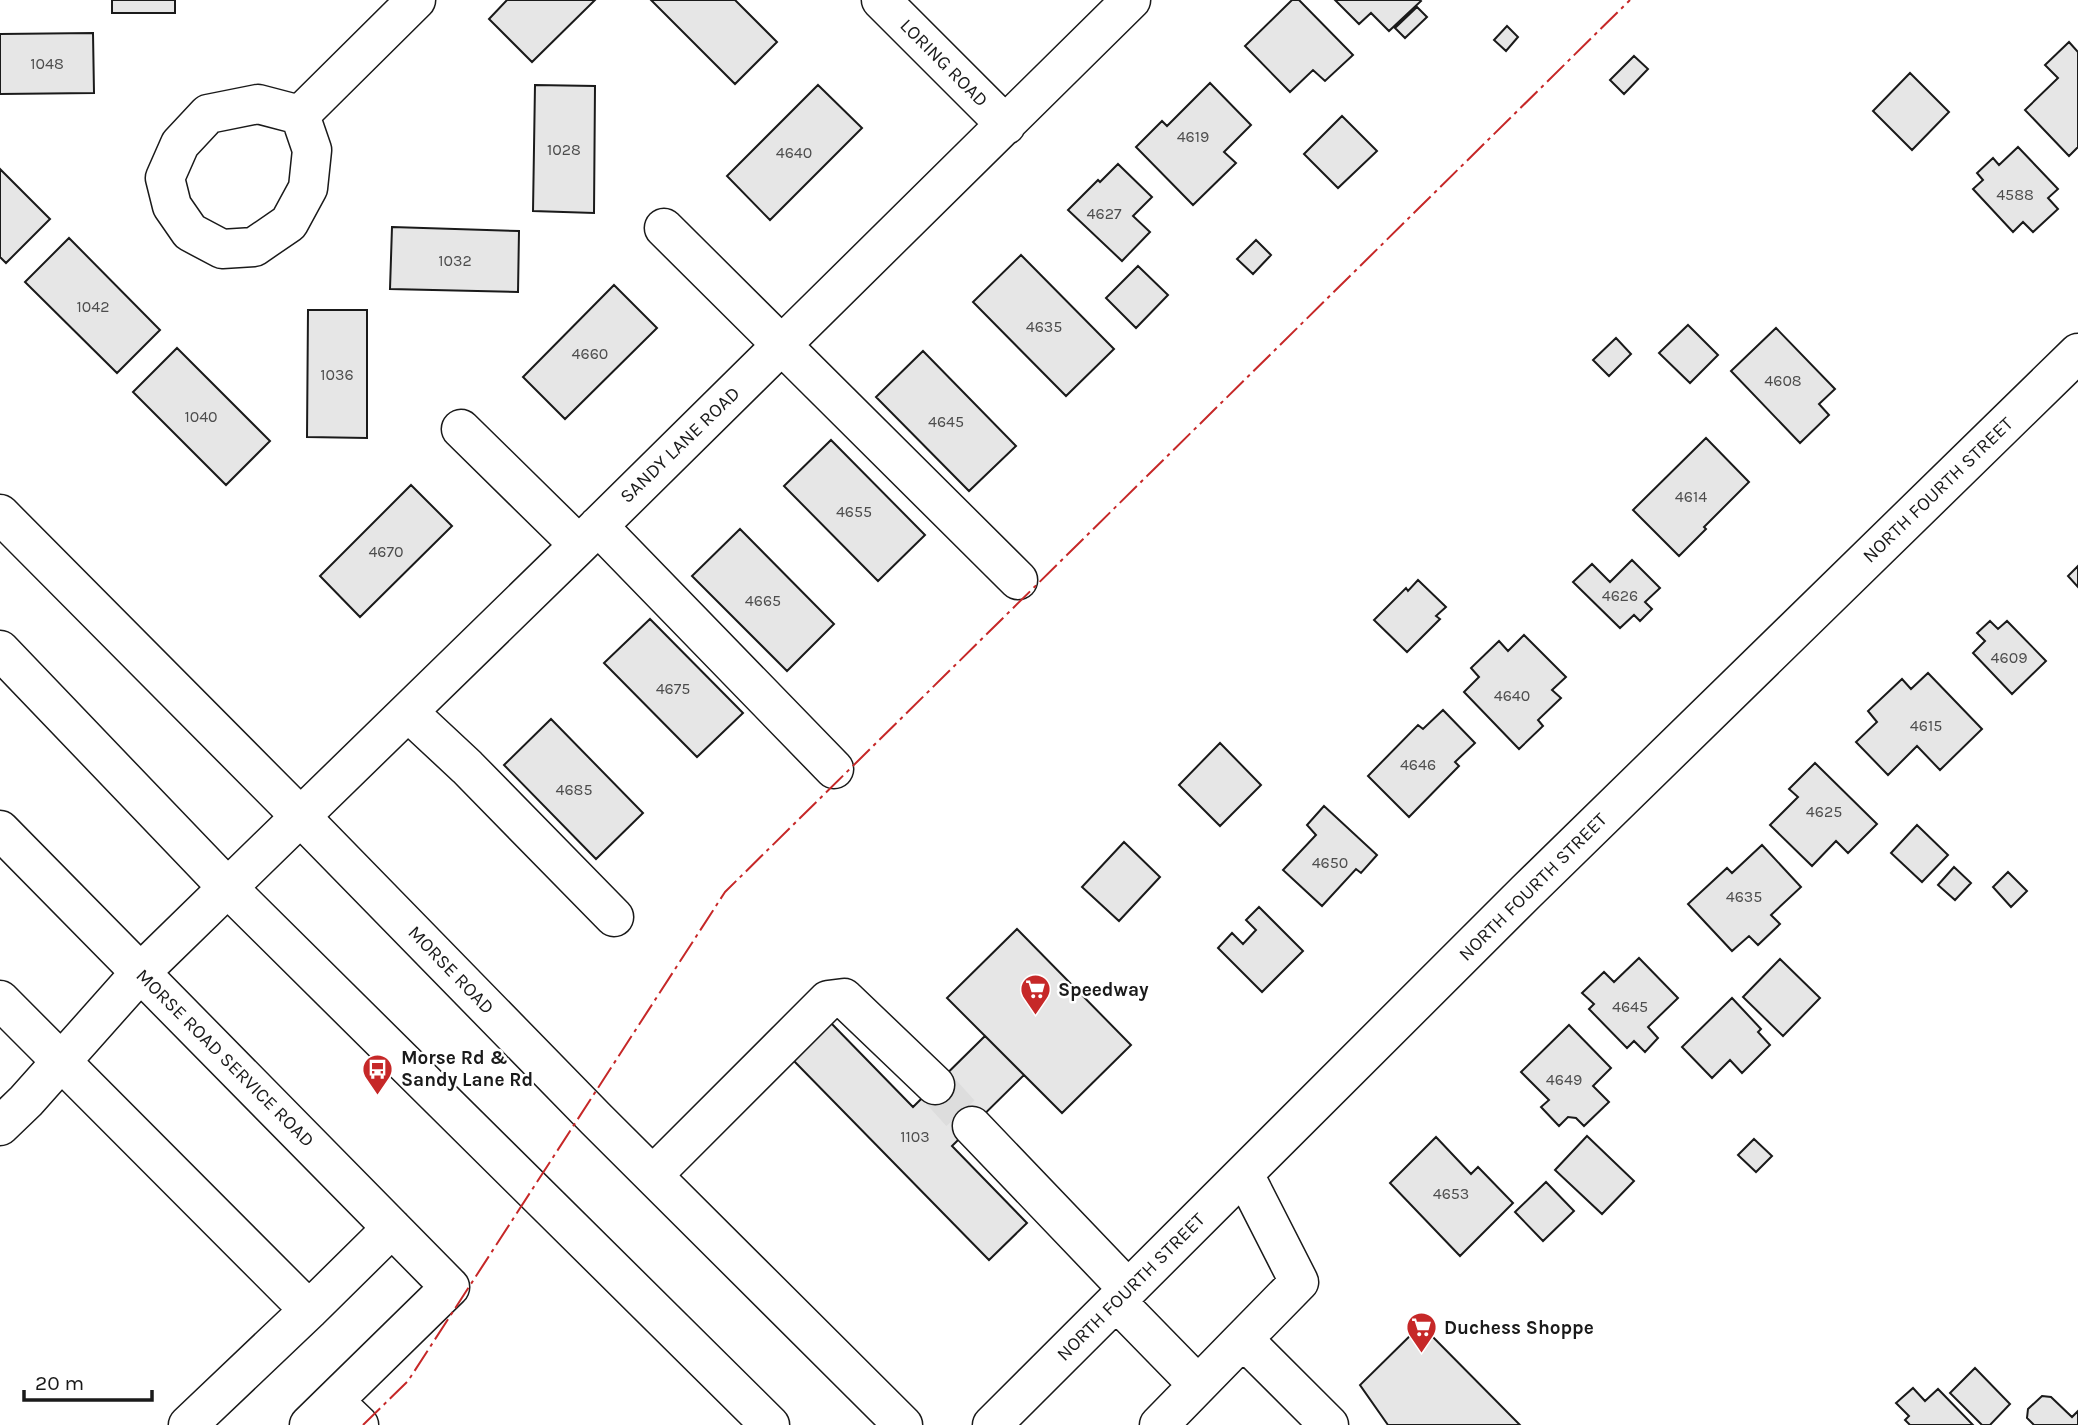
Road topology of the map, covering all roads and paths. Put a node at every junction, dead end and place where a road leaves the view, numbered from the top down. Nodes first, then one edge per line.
1 (416, 0) edge
2 (881, 0) edge
3 (1131, 0) edge
4 (300, 115) dead end
5 (1006, 125) junction
6 (664, 228) dead end
7 (783, 345) junction
8 (2078, 353) edge
9 (461, 429) dead end
10 (0, 514) edge
11 (589, 535) junction
12 (1018, 580) dead end
13 (0, 650) edge
14 (408, 712) junction
15 (834, 768) dead end
16 (300, 816) junction
17 (0, 830) edge
18 (227, 887) junction
19 (614, 917) dead end
20 (140, 973) junction
21 (0, 1000) edge
22 (62, 1061) junction
23 (935, 1085) tunnel mouth
24 (0, 1126) edge
25 (972, 1126) tunnel mouth
26 (1244, 1174) junction
27 (653, 1175) junction
28 (393, 1228) junction
29 (1122, 1295) junction
30 (309, 1310) junction
31 (1243, 1339) junction
32 (1199, 1385) junction
33 (334, 1417) edge
34 (188, 1425) edge
35 (771, 1425) edge
36 (903, 1425) edge
37 (992, 1425) edge
38 (1159, 1425) edge
39 (1329, 1425) edge

1 - 4 street
2 - 5 street, LORING ROAD
3 - 5 street, SANDY LANE ROAD
5 - 7 street, SANDY LANE ROAD
6 - 7 street
7 - 11 street, SANDY LANE ROAD
7 - 12 street
8 - 26 street, NORTH FOURTH STREET
9 - 11 street
10 - 16 street, MORSE ROAD
11 - 14 street, SANDY LANE ROAD
11 - 15 street
13 - 18 street
14 - 16 street, SANDY LANE ROAD
14 - 19 street
16 - 18 street, SANDY LANE ROAD
16 - 27 street, MORSE ROAD
17 - 20 street, MORSE ROAD SERVICE ROAD
18 - 20 street, SANDY LANE ROAD
18 - 35 street
20 - 22 street, SANDY LANE ROAD
20 - 28 street, MORSE ROAD SERVICE ROAD
21 - 22 street
22 - 24 street, SANDY LANE ROAD
22 - 30 street
23 - 27 street
25 - 29 street
26 - 29 street, NORTH FOURTH STREET
26 - 31 street
27 - 36 street, MORSE ROAD
28 - 30 street
28 - 33 street, MORSE ROAD SERVICE ROAD
29 - 32 street
29 - 37 street, NORTH FOURTH STREET
30 - 34 street
31 - 32 street
31 - 39 street
32 - 38 street

